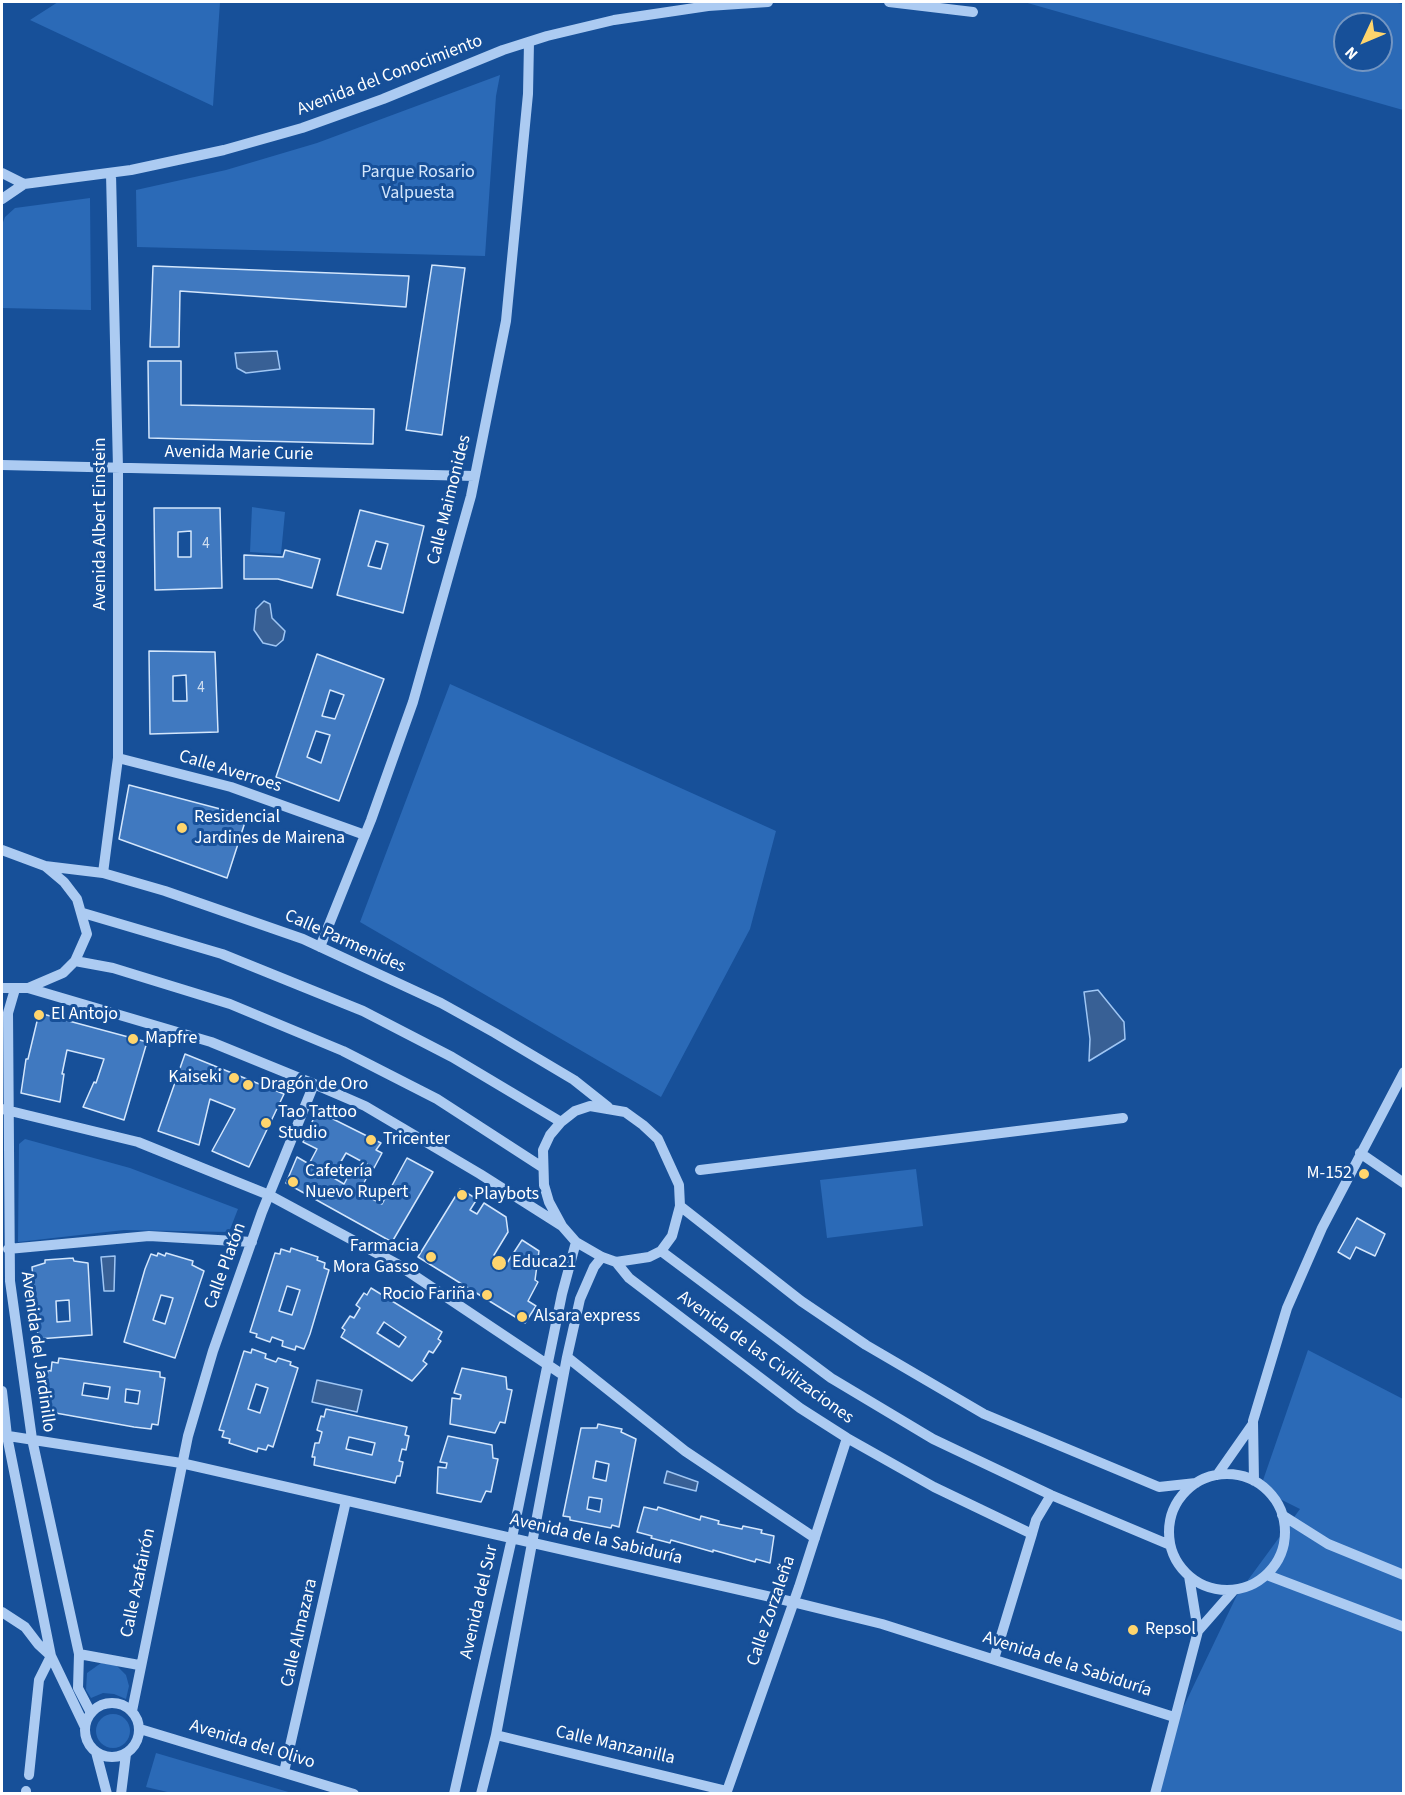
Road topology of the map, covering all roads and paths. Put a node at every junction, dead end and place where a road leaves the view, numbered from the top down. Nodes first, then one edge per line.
1 (768, 2) edge
2 (889, 2) edge
3 (973, 12) dead end
4 (529, 42) junction
5 (2, 173) edge
6 (111, 174) junction
7 (24, 184) junction
8 (2, 199) edge
9 (2, 465) edge
10 (118, 468) junction
11 (475, 476) junction
12 (118, 758) junction
13 (365, 835) junction
14 (2, 850) edge
15 (45, 866) junction
16 (103, 873) junction
17 (83, 913) junction
18 (320, 947) junction
19 (75, 961) junction
20 (2, 988) edge
21 (28, 988) junction
22 (15, 989) junction
23 (1404, 1072) edge
24 (314, 1084) junction
25 (608, 1107) junction
26 (5, 1109) edge
27 (1123, 1118) dead end
28 (561, 1122) junction
29 (1360, 1153) junction
30 (542, 1167) junction
31 (700, 1170) dead end
32 (1404, 1183) edge
33 (268, 1195) junction
34 (680, 1206) junction
35 (562, 1226) junction
36 (252, 1242) junction
37 (576, 1242) junction
38 (8, 1249) junction
39 (661, 1251) junction
40 (602, 1257) junction
41 (616, 1262) junction
42 (567, 1357) junction
43 (548, 1365) junction
44 (563, 1376) junction
45 (2, 1391) edge
46 (1252, 1425) junction
47 (4, 1436) edge
48 (847, 1438) junction
49 (32, 1439) junction
50 (181, 1463) junction
51 (1217, 1475) junction
52 (1254, 1481) junction
53 (1196, 1483) junction
54 (1051, 1495) junction
55 (346, 1501) junction
56 (1282, 1515) junction
57 (1032, 1534) junction
58 (512, 1538) junction
59 (815, 1538) junction
60 (530, 1542) junction
61 (1170, 1545) junction
62 (1267, 1575) junction
63 (1404, 1575) edge
64 (1189, 1576) junction
65 (1234, 1590) junction
66 (793, 1602) junction
67 (2, 1612) edge
68 (1404, 1627) edge
69 (1198, 1631) junction
70 (79, 1654) junction
71 (51, 1656) junction
72 (994, 1659) junction
73 (139, 1665) junction
74 (132, 1711) junction
75 (91, 1713) junction
76 (1174, 1717) junction
77 (85, 1727) junction
78 (140, 1729) junction
79 (496, 1735) junction
80 (96, 1752) junction
81 (126, 1754) junction
82 (284, 1772) junction
83 (29, 1775) dead end
84 (341, 1792) edge
85 (726, 1792) edge
86 (107, 1794) edge
87 (121, 1794) edge
88 (354, 1794) edge
89 (454, 1794) edge
90 (481, 1794) edge
91 (1155, 1794) edge

1 - 4 street, Avenida del Conocimiento
2 - 3 street
4 - 6 street, Avenida del Conocimiento
4 - 11 street, Calle Maimonides
5 - 7 street
6 - 7 street, Avenida del Conocimiento
6 - 10 street, Avenida Albert Einstein
7 - 8 street, Avenida del Conocimiento
9 - 10 street, Avenida Marie Curie
10 - 11 street, Avenida Marie Curie
10 - 12 street, Avenida Albert Einstein
11 - 13 street, Calle Maimonides
12 - 13 street, Calle Averroes
12 - 16 street, Avenida Albert Einstein
13 - 18 street, Calle Maimonides
14 - 15 street
15 - 16 street, Calle Parmenides
15 - 17 street
16 - 18 street, Calle Parmenides
17 - 19 street
17 - 28 street
18 - 25 street, Calle Parmenides
19 - 21 street
19 - 30 street
20 - 22 street
21 - 22 street
21 - 24 street
22 - 26 street, Avenida del Jardinillo
23 - 29 street
24 - 33 street, Calle Platón
24 - 35 street
25 - 28 street
25 - 34 street
26 - 33 street
26 - 38 street, Avenida del Jardinillo
27 - 31 street
28 - 30 street
29 - 32 street
29 - 46 street
30 - 35 street
33 - 36 street, Calle Platón
33 - 43 street
34 - 39 street
34 - 53 street
35 - 37 street
36 - 38 street
36 - 50 street, Calle Platón
37 - 40 street
37 - 43 street, Avenida del Sur
38 - 49 street, Avenida del Jardinillo
39 - 41 street
39 - 54 street
40 - 41 street
40 - 42 street, Avenida del Sur
41 - 48 street, Avenida de las Civilizaciones
42 - 44 street, Avenida del Sur
42 - 59 street
43 - 44 street
43 - 58 street, Avenida del Sur
44 - 60 street, Avenida del Sur
45 - 47 street
46 - 51 street
46 - 52 street
47 - 49 street, Avenida de la Sabiduría
47 - 71 street
48 - 57 street, Avenida de las Civilizaciones
48 - 59 street, Calle Zorzaleña
49 - 50 street, Avenida de la Sabiduría
49 - 70 street, Avenida del Jardinillo
50 - 55 street, Avenida de la Sabiduría
50 - 73 street, Calle Azafairón
51 - 52 street
51 - 53 street
52 - 56 street
53 - 61 street
54 - 57 street
54 - 61 street
55 - 58 street, Avenida de la Sabiduría
55 - 82 street, Calle Almazara
56 - 62 street
56 - 63 street
57 - 72 street
58 - 60 street, Avenida de la Sabiduría
58 - 89 street, Avenida del Sur
59 - 66 street, Calle Zorzaleña
60 - 66 street, Avenida de la Sabiduría
60 - 79 street, Avenida del Sur
61 - 64 street
62 - 65 street
62 - 68 street
64 - 65 street
64 - 69 street
65 - 69 street
66 - 72 street, Avenida de la Sabiduría
66 - 85 street, Calle Zorzaleña
67 - 71 street
69 - 76 street
70 - 73 street
70 - 75 street, Avenida del Jardinillo
71 - 77 street
71 - 83 street
72 - 76 street, Avenida de la Sabiduría
73 - 74 street, Calle Azafairón
74 - 75 street
74 - 78 street
75 - 77 street
76 - 91 street
77 - 80 street
78 - 81 street
78 - 82 street, Avenida del Olivo
79 - 85 street, Calle Manzanilla
79 - 90 street, Avenida del Sur
80 - 81 street
80 - 86 street
81 - 87 street
82 - 84 street, Avenida del Olivo
84 - 88 street, Avenida del Olivo

